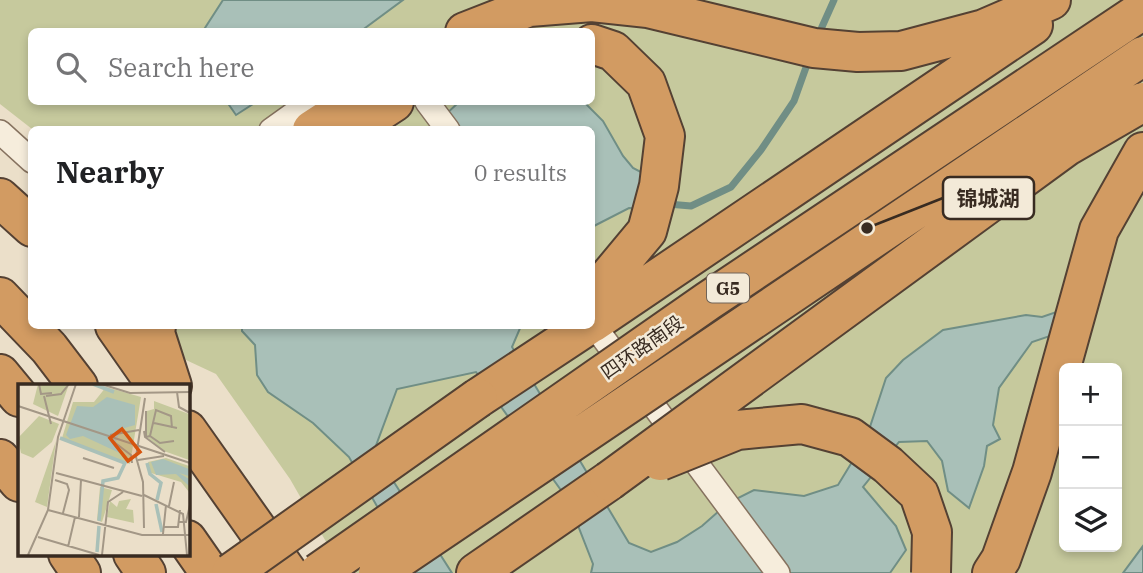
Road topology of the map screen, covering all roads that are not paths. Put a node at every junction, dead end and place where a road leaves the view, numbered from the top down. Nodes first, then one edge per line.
1 (1051, 0) edge
2 (1069, 0) edge
3 (1143, 10) edge
4 (475, 28) edge
5 (595, 45) edge
6 (1143, 56) edge
7 (1143, 103) edge
8 (306, 105) edge
9 (350, 105) edge
10 (389, 105) edge
11 (430, 105) edge
12 (277, 126) edge
13 (318, 126) edge
14 (357, 126) edge
15 (445, 126) edge
16 (0, 132) edge
17 (1143, 152) edge
18 (28, 156) edge
19 (0, 175) edge
20 (28, 189) edge
21 (0, 198) edge
22 (28, 223) edge
23 (595, 293) edge
24 (0, 297) edge
25 (595, 321) edge
26 (28, 326) edge
27 (31, 329) edge
28 (117, 329) edge
29 (156, 329) edge
30 (557, 329) edge
31 (582, 329) edge
32 (594, 329) edge
33 (0, 374) edge
34 (76, 384) edge
35 (156, 384) edge
36 (171, 384) edge
37 (18, 396) edge
38 (478, 398) junction
39 (189, 433) edge
40 (0, 459) edge
41 (0, 471) edge
42 (18, 481) edge
43 (18, 481) edge
44 (609, 481) junction
45 (189, 543) edge
46 (69, 556) edge
47 (134, 556) edge
48 (81, 573) edge
49 (146, 573) edge
50 (210, 573) edge
51 (231, 573) edge
52 (288, 573) edge
53 (318, 573) edge
54 (378, 573) edge
55 (476, 573) edge
56 (778, 573) edge
57 (931, 573) edge
58 (992, 573) edge

1 - 4 highway
2 - 25 highway
3 - 53 highway, 四环路南段 / G5, bridge
5 - 23 highway
6 - 54 highway, 四环路南段 / G5, bridge
7 - 44 highway, bridge
8 - 12 street
9 - 13 highway
10 - 14 highway
11 - 15 street
16 - 18 street
17 - 58 highway
19 - 20 highway
21 - 22 highway
24 - 26 highway
27 - 34 highway
28 - 35 highway
29 - 36 highway
30 - 38 highway
31 - 38 highway
32 - 56 street
33 - 37 highway
38 - 51 highway, bridge
39 - 52 highway
40 - 42 highway
41 - 43 highway
44 - 55 highway
44 - 57 highway, bridge
45 - 50 highway
46 - 48 highway
47 - 49 highway

